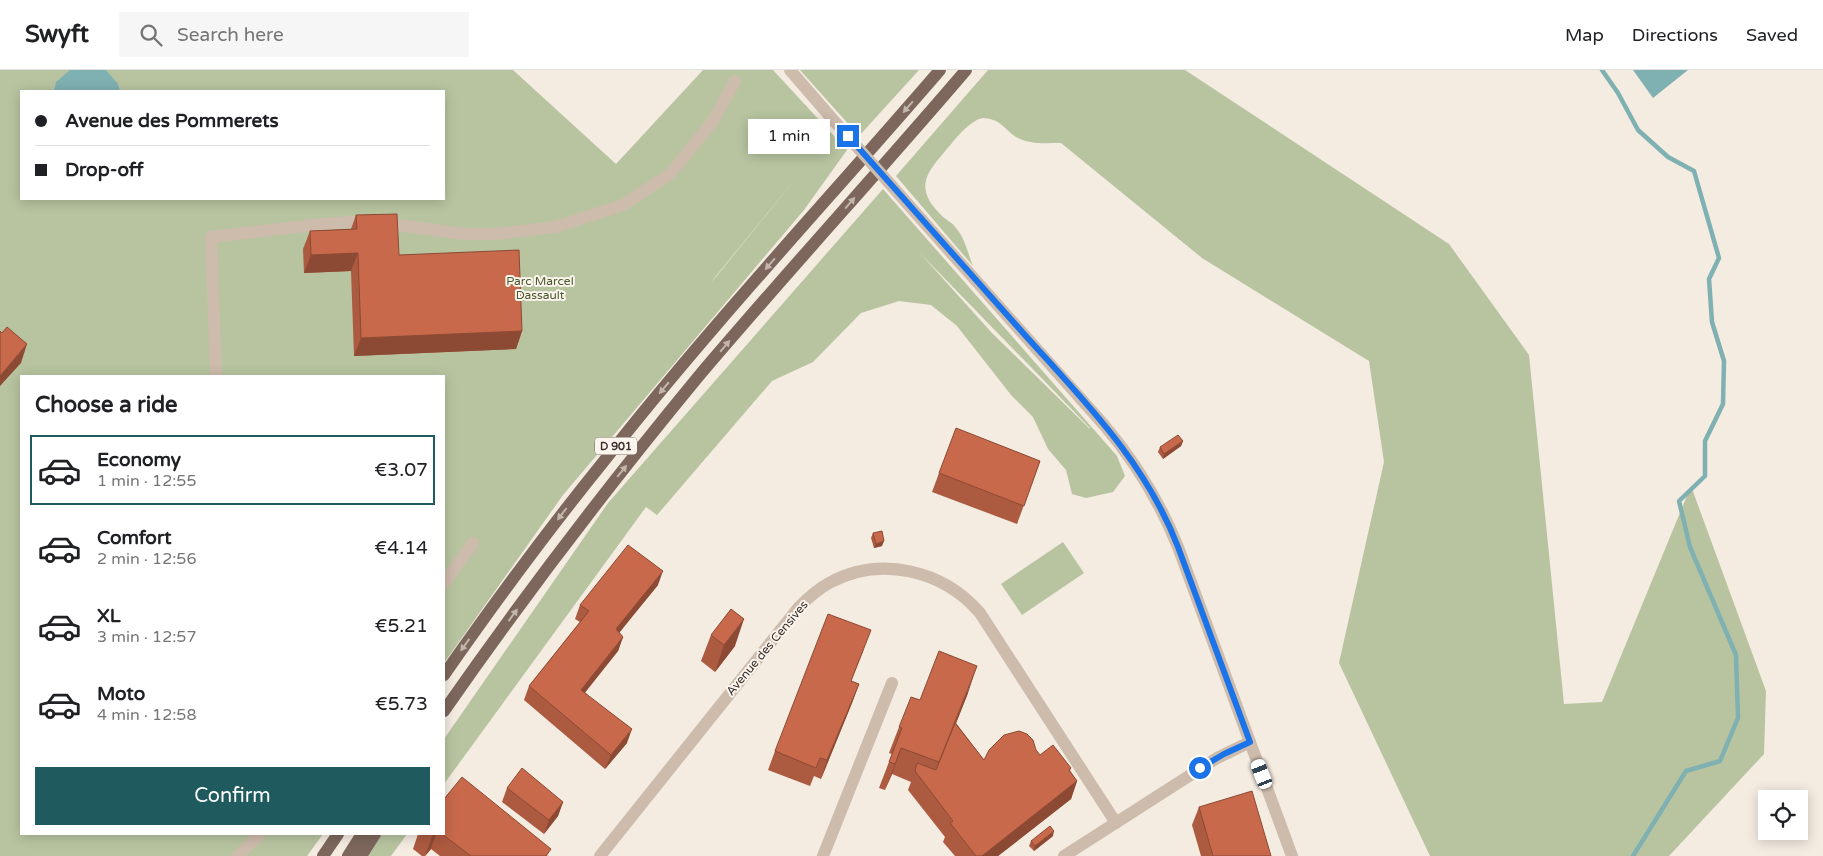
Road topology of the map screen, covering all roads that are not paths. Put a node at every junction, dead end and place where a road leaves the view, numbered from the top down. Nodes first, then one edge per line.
1 (790, 70) edge
2 (940, 70) edge
3 (966, 70) edge
4 (735, 81) dead end
5 (216, 375) edge
6 (473, 543) dead end
7 (445, 582) edge
8 (445, 674) edge
9 (892, 683) dead end
10 (445, 711) edge
11 (1250, 742) junction
12 (1116, 823) junction
13 (259, 835) edge
14 (337, 835) edge
15 (361, 835) edge
16 (374, 835) edge
17 (238, 856) edge
18 (323, 856) edge
19 (348, 856) edge
20 (361, 856) edge
21 (600, 856) edge
22 (822, 856) edge
23 (1064, 856) edge
24 (1292, 856) edge

1 - 11 street, bridge
2 -> 8 main road, D 901
10 -> 3 main road, D 901
4 - 5 street
6 - 7 street
9 - 22 street
11 - 12 street
11 - 24 street
12 - 21 street, Avenue des Censives
12 - 23 street
13 - 17 street
14 - 18 main road
15 - 19 main road
16 - 20 main road

